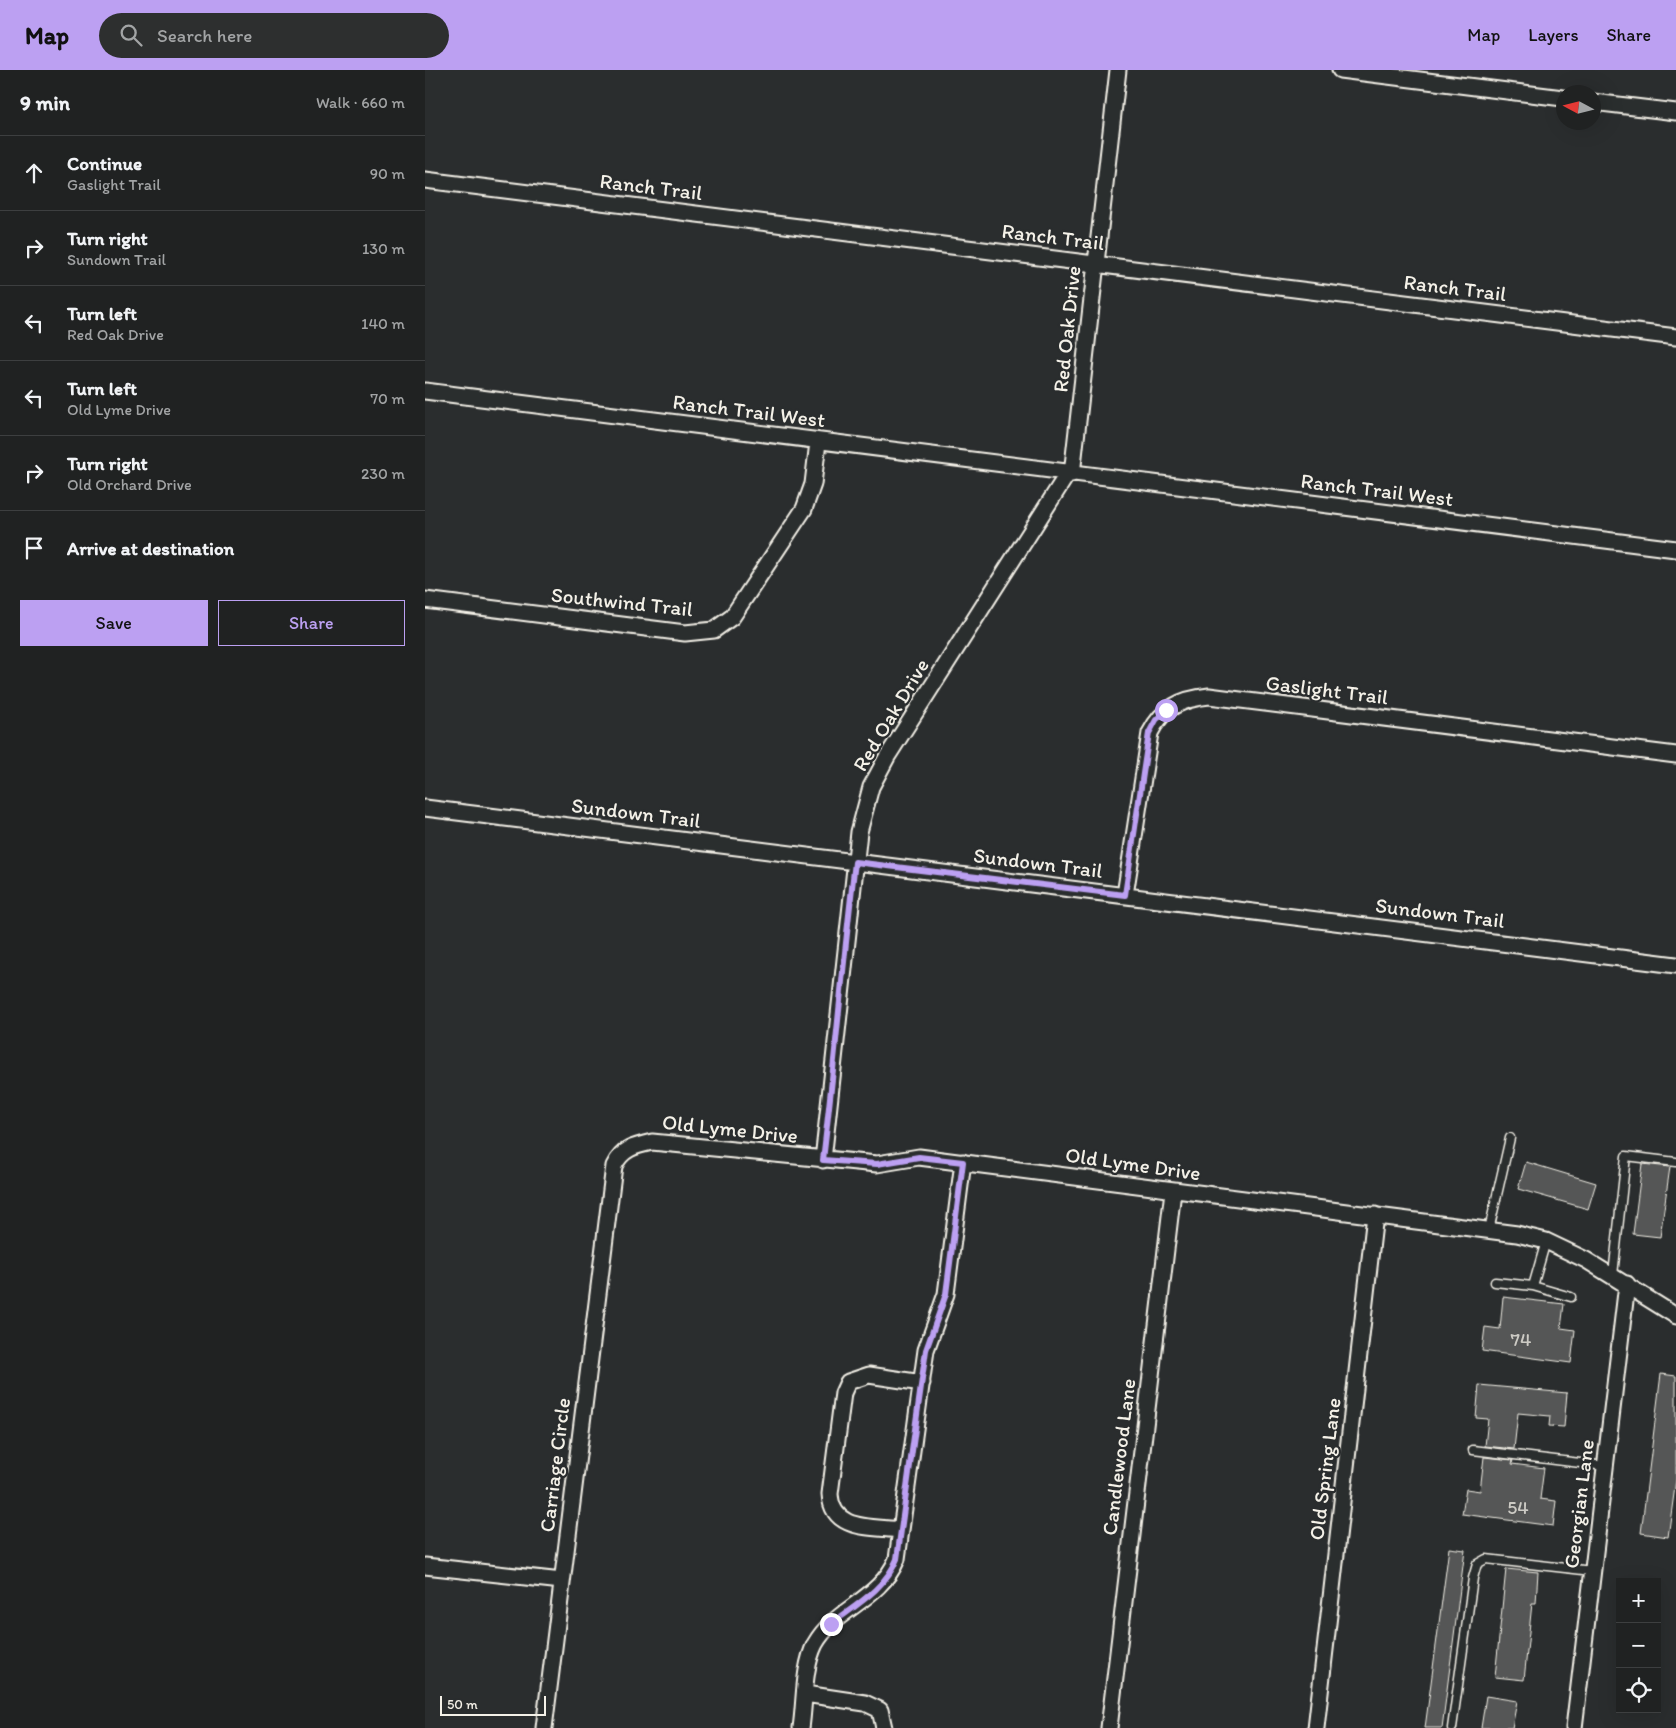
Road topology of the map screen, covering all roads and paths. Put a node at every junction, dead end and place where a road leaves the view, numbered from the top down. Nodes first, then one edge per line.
1 (1118, 70) edge
2 (1340, 70) edge
3 (1362, 71) edge
4 (1556, 97) edge
5 (1601, 103) edge
6 (1676, 112) edge
7 (425, 180) edge
8 (1096, 264) junction
9 (1676, 337) edge
10 (425, 391) edge
11 (818, 442) junction
12 (1070, 473) junction
13 (1676, 548) edge
14 (425, 600) edge
15 (1676, 755) edge
16 (425, 808) edge
17 (855, 862) junction
18 (1125, 895) junction
19 (1676, 965) edge
20 (1510, 1138) dead end
21 (823, 1160) junction
22 (963, 1162) junction
23 (1676, 1162) edge
24 (1173, 1191) junction
25 (608, 1207) joint
26 (1375, 1215) junction
27 (1489, 1230) junction
28 (1546, 1242) junction
29 (1613, 1275) junction
30 (1495, 1282) dead end
31 (1627, 1284) junction
32 (1533, 1286) junction
33 (1571, 1297) dead end
34 (1676, 1316) edge
35 (922, 1382) junction
36 (1473, 1450) dead end
37 (1605, 1466) junction
38 (901, 1530) junction
39 (425, 1566) edge
40 (1592, 1571) junction
41 (562, 1581) junction
42 (805, 1694) junction
43 (544, 1728) edge
44 (801, 1728) edge
45 (884, 1728) edge
46 (1109, 1728) edge
47 (1316, 1728) edge
48 (1453, 1728) edge
49 (1574, 1728) edge

1 - 8 street, Red Oak Drive
2 - 3 street
3 - 4 street
5 - 6 street
7 - 8 street, Ranch Trail
8 - 9 street, Ranch Trail
8 - 12 street, Red Oak Drive
10 - 11 street, Ranch Trail West
11 - 12 street, Ranch Trail West
11 - 14 street, Southwind Trail
12 - 13 street, Ranch Trail West
12 - 17 street, Red Oak Drive
15 - 18 street, Gaslight Trail
16 - 17 street, Sundown Trail
17 - 18 street, Sundown Trail
17 - 21 street, Red Oak Drive
18 - 19 street, Sundown Trail
20 - 27 lane
21 - 22 street, Old Lyme Drive
21 - 25 street, Old Lyme Drive
22 - 24 street, Old Lyme Drive
22 - 35 street
23 - 29 lane
24 - 26 street, Old Lyme Drive
24 - 46 street, Candlewood Lane
25 - 41 street, Carriage Circle
26 - 27 street, Old Lyme Drive
26 - 47 street, Old Spring Lane
27 - 28 street, Old Lyme Drive
28 - 29 street, Old Lyme Drive
28 - 32 lane
29 - 31 street, Old Lyme Drive
30 - 32 lane
31 - 34 street, Old Lyme Drive
31 - 37 street, Georgian Lane
32 - 33 lane
35 - 38 street
35 - 38 street
36 - 37 lane
37 - 40 street, Georgian Lane
38 - 42 street
39 - 41 street
40 - 48 lane
40 - 49 street, Georgian Lane
41 - 43 street, Carriage Circle
42 - 44 street
42 - 45 street

